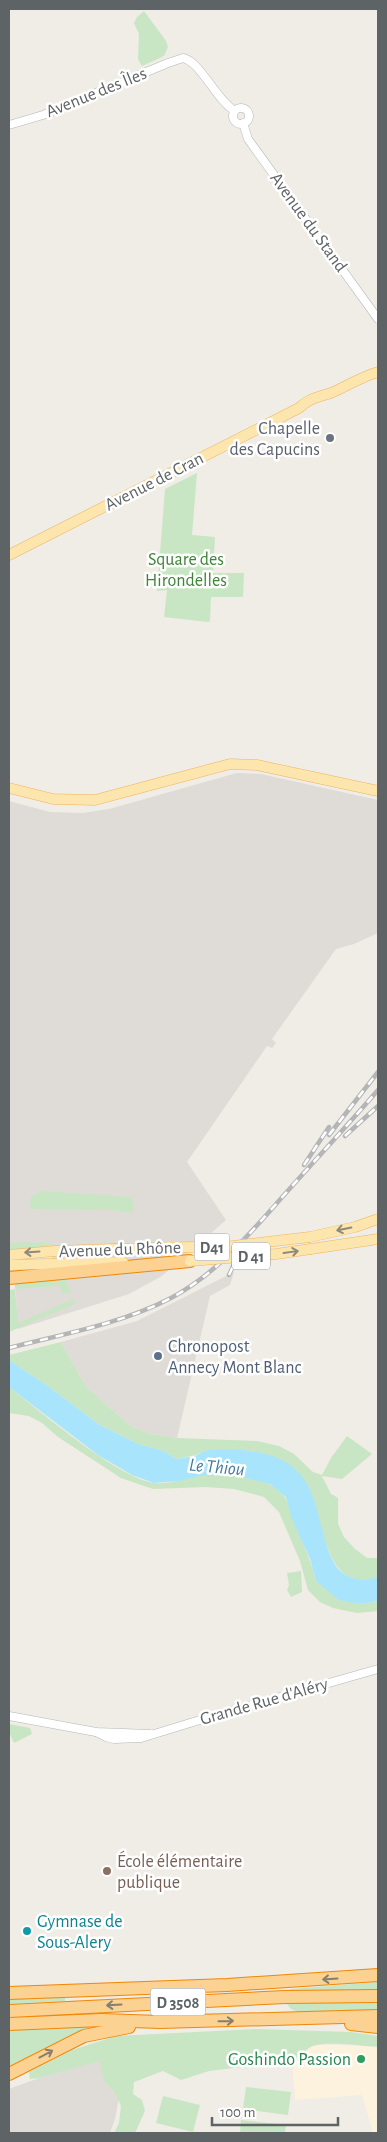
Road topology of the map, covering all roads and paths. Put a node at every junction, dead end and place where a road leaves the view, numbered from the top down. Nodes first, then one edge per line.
1 (234, 111) junction
2 (243, 124) junction
3 (9, 125) edge
4 (378, 319) edge
5 (378, 365) edge
6 (378, 372) edge
7 (364, 376) junction
8 (9, 555) edge
9 (9, 788) edge
10 (375, 789) edge
11 (378, 1220) edge
12 (378, 1239) edge
13 (9, 1255) edge
14 (190, 1261) junction
15 (9, 1265) edge
16 (9, 1278) edge
17 (378, 1669) edge
18 (9, 1716) edge
19 (378, 1975) edge
20 (9, 1993) edge
21 (29, 1993) junction
22 (378, 1996) edge
23 (285, 1997) junction
24 (9, 2011) edge
25 (378, 2016) edge
26 (296, 2019) junction
27 (160, 2022) junction
28 (9, 2024) edge
29 (378, 2027) edge
30 (9, 2074) edge

1 - 2 street
1 - 2 street
1 - 3 street, Avenue des Îles
2 - 4 street, Avenue du Stand
5 - 7 main road, Avenue de Cran
6 - 7 main road, Avenue de Cran
7 - 8 main road, Avenue de Cran
9 - 10 main road
11 -> 13 main road, Avenue du Rhône / D41, bridge
14 -> 12 main road, Avenue du Rhône / D 41, bridge
14 - 15 main road, Avenue du Rhône
14 - 16 highway
17 - 18 street, Grande Rue d'Aléry
19 -> 21 highway
20 - 21 highway
21 - 23 highway
22 - 23 highway, D 3508
23 -> 24 highway, D 3508
25 - 26 highway, D 3508
27 -> 26 highway, D 3508
26 - 29 highway
27 - 28 highway, D 3508
30 -> 27 highway

